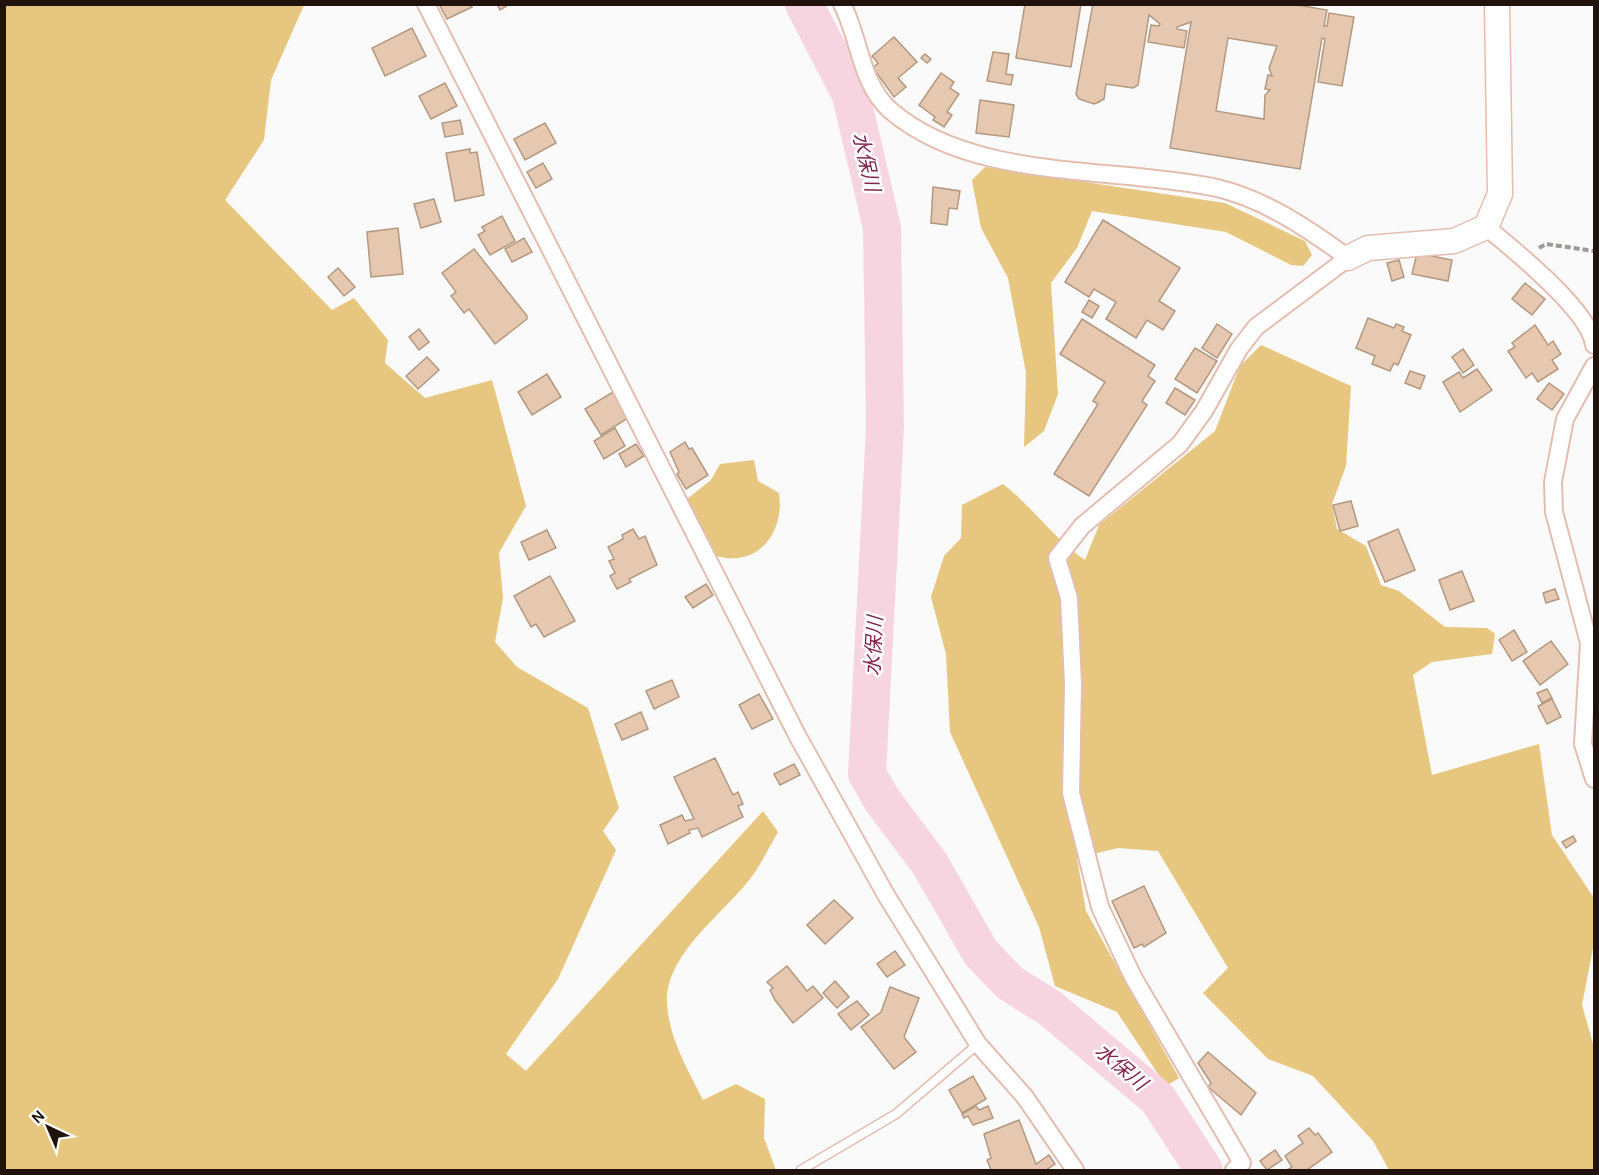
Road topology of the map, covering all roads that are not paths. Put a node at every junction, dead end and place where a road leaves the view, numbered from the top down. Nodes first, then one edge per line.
1 (426, 4) edge
2 (842, 4) edge
3 (1497, 4) edge
4 (1486, 228) junction
5 (1348, 258) junction
6 (1594, 345) edge
7 (1594, 366) edge
8 (1594, 779) edge
9 (978, 1044) junction
10 (801, 1170) edge
11 (1076, 1170) edge
12 (1235, 1170) edge

1 - 9 street
2 - 5 street
3 - 4 street
4 - 5 street
4 - 6 street
5 - 12 street
7 - 8 street
9 - 10 lane
9 - 11 street

